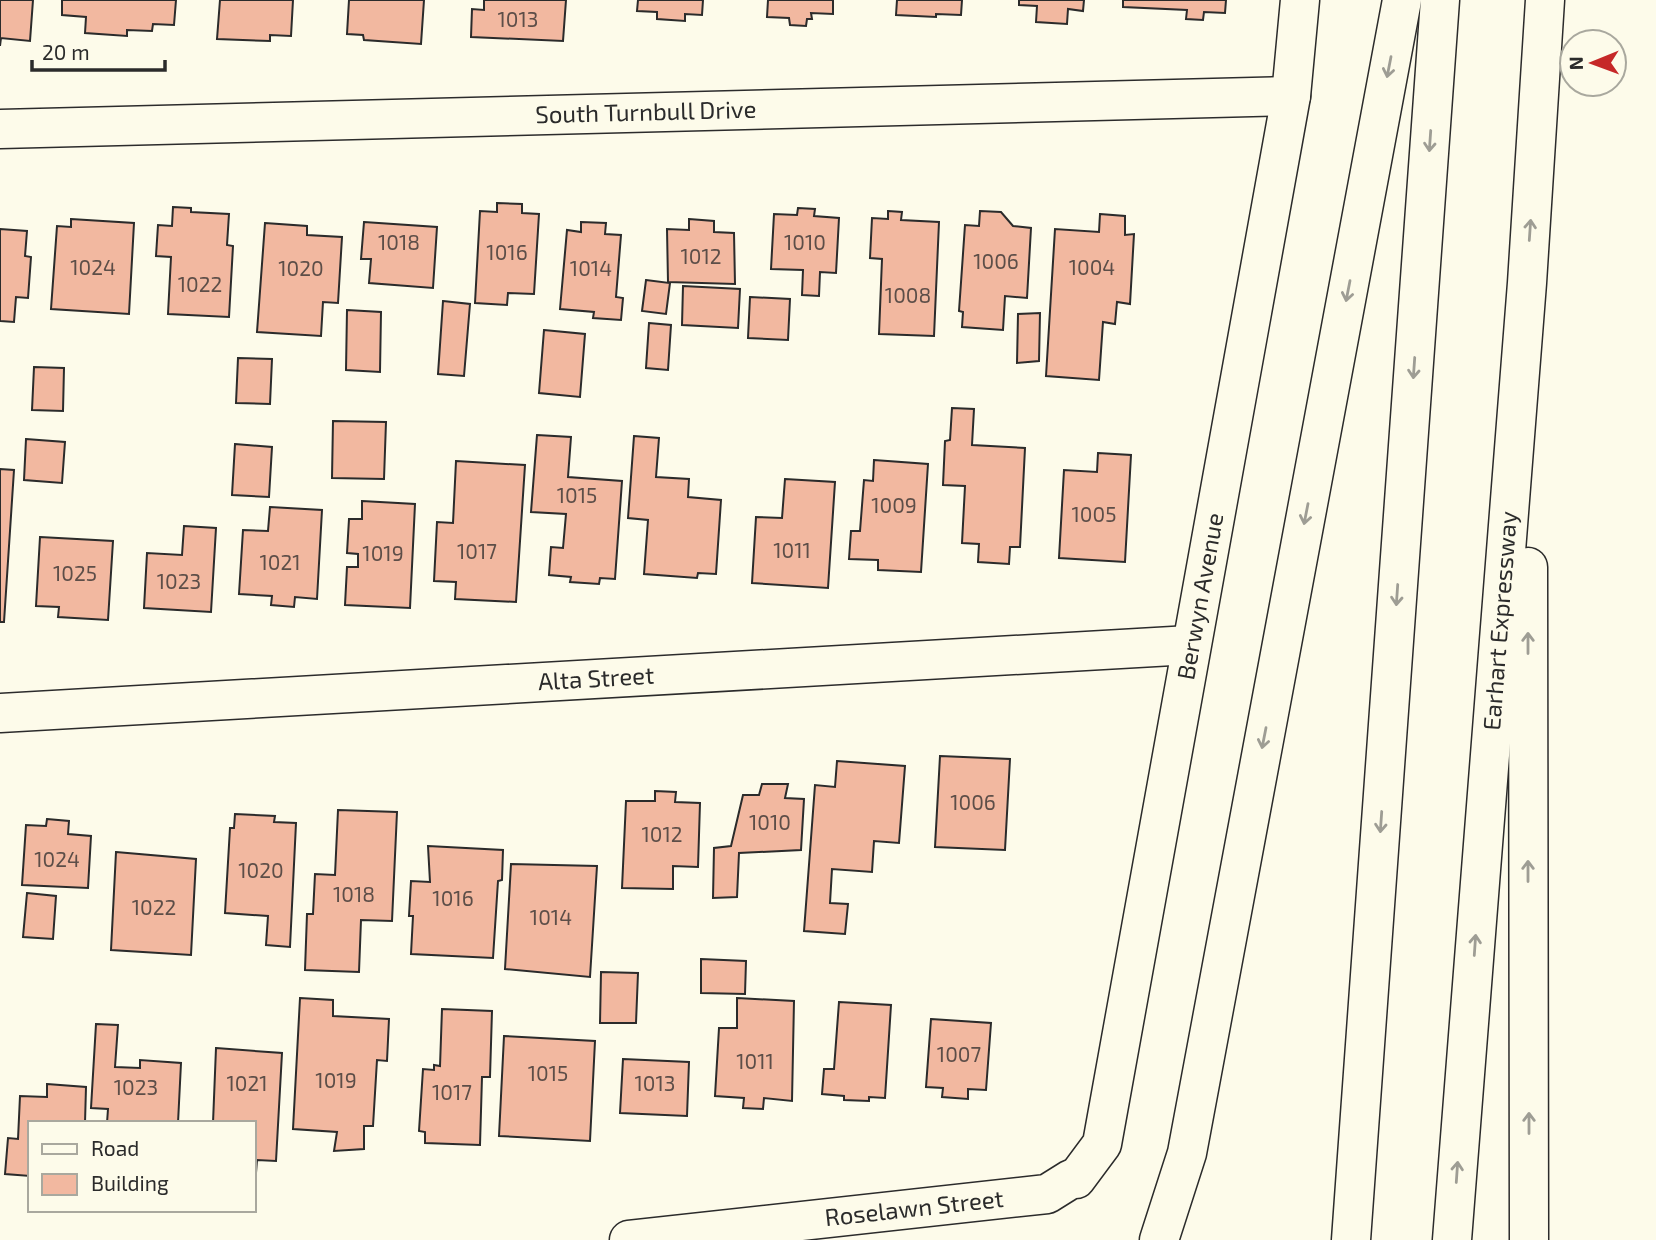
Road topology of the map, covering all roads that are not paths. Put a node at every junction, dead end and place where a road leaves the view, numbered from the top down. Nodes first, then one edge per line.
1 (1300, 0) edge
2 (1402, 0) edge
3 (1440, 0) edge
4 (1545, 0) edge
5 (1291, 96) junction
6 (0, 129) edge
7 (1527, 283) junction
8 (1190, 645) junction
9 (0, 713) edge
10 (1071, 1180) joint
11 (629, 1240) edge
12 (1159, 1240) edge
13 (1351, 1240) edge
14 (1452, 1240) edge
15 (1529, 1240) edge

1 - 5 main road, Berwyn Avenue
2 -> 12 main road
3 -> 13 main road
7 -> 4 main road, Earhart Expressway
5 - 6 main road, South Turnbull Drive
5 - 8 main road, Berwyn Avenue
14 -> 7 main road, Earhart Expressway
15 -> 7 main road
8 - 9 main road, Alta Street
8 - 10 main road, Berwyn Avenue
10 - 11 main road, Roselawn Street

